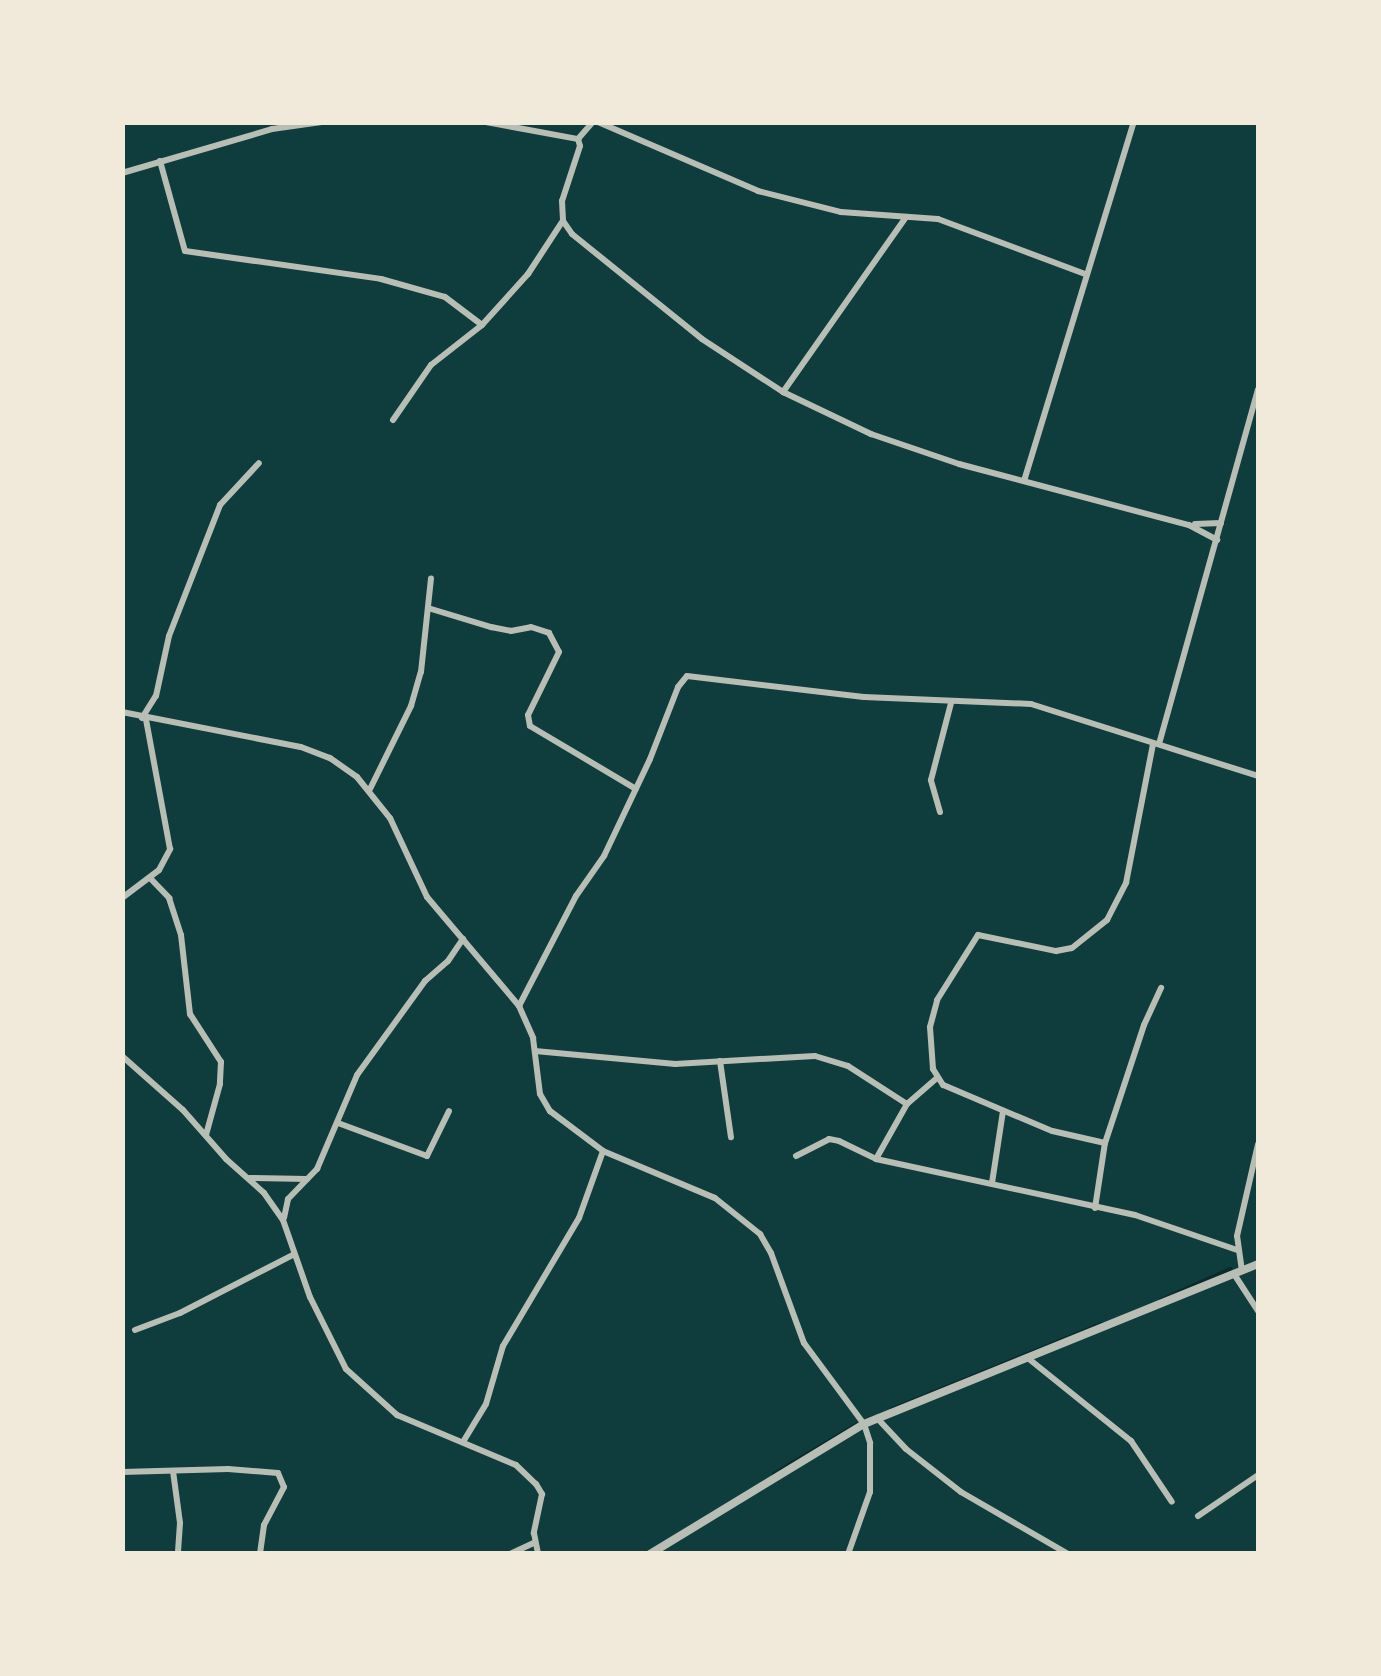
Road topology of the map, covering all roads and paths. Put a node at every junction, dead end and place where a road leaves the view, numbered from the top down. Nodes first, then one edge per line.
1 (322, 122) edge
2 (486, 122) edge
3 (596, 122) edge
4 (1134, 122) edge
5 (578, 138) junction
6 (160, 161) junction
7 (122, 173) edge
8 (907, 216) junction
9 (563, 220) junction
10 (1086, 274) junction
11 (482, 325) junction
12 (1258, 390) edge
13 (783, 392) junction
14 (393, 420) dead end
15 (259, 464) dead end
16 (1024, 481) junction
17 (1221, 523) junction
18 (1189, 524) junction
19 (1217, 540) junction
20 (431, 579) dead end
21 (428, 608) junction
22 (950, 702) junction
23 (122, 712) edge
24 (144, 719) junction
25 (331, 744) dead end
26 (1156, 744) junction
27 (330, 758) junction
28 (1258, 776) edge
29 (636, 788) junction
30 (370, 789) junction
31 (940, 812) dead end
32 (150, 878) junction
33 (122, 898) edge
34 (463, 939) junction
35 (1161, 988) dead end
36 (519, 1006) junction
37 (535, 1051) junction
38 (122, 1056) edge
39 (720, 1061) junction
40 (936, 1078) junction
41 (907, 1104) junction
42 (449, 1111) dead end
43 (1003, 1111) junction
44 (338, 1123) junction
45 (206, 1136) junction
46 (731, 1137) dead end
47 (1105, 1143) junction
48 (1258, 1144) edge
49 (603, 1150) junction
50 (796, 1156) dead end
51 (876, 1159) junction
52 (247, 1178) junction
53 (309, 1179) junction
54 (992, 1184) junction
55 (1094, 1208) junction
56 (283, 1220) junction
57 (1237, 1250) junction
58 (293, 1256) junction
59 (1258, 1264) edge
60 (1238, 1272) junction
61 (1258, 1311) edge
62 (135, 1330) dead end
63 (1029, 1359) junction
64 (877, 1418) junction
65 (864, 1424) junction
66 (463, 1442) junction
67 (173, 1471) junction
68 (122, 1472) edge
69 (1258, 1475) edge
70 (1172, 1502) dead end
71 (1198, 1516) dead end
72 (534, 1543) junction
73 (178, 1554) edge
74 (260, 1554) edge
75 (510, 1554) edge
76 (538, 1554) edge
77 (650, 1554) edge
78 (848, 1554) edge
79 (1068, 1554) edge

1 - 6 street
2 - 5 street
3 - 5 street
3 - 8 street
4 - 10 street
5 - 9 street
6 - 7 street
6 - 11 street
8 - 10 street
8 - 13 street
9 - 11 street
9 - 13 street
10 - 16 street
11 - 14 street
12 - 17 street
13 - 16 street
15 - 24 street
16 - 18 street
17 - 18 street
17 - 19 street
18 - 19 street
19 - 26 street
20 - 21 street
21 - 29 street
21 - 30 street
22 - 26 street
22 - 29 street
22 - 31 street
23 - 24 street
24 - 27 street
24 - 32 street
25 - 27 street
26 - 28 street
26 - 40 street
27 - 30 street
29 - 36 street
30 - 34 street
32 - 33 street
32 - 45 street
34 - 36 street
34 - 44 street
35 - 47 street
36 - 37 street
37 - 39 street
37 - 49 street
38 - 45 street
39 - 41 street
39 - 46 street
40 - 41 street
40 - 43 street
41 - 51 street
42 - 44 street
43 - 47 street
43 - 54 street
44 - 53 street
45 - 52 street
47 - 55 street
48 - 57 street
49 - 65 street
49 - 66 street
50 - 51 street
51 - 54 street
52 - 53 street
52 - 56 street
53 - 56 street
54 - 55 street
55 - 57 street
56 - 58 street
57 - 60 street
58 - 62 street
58 - 66 street
59 - 60 street
60 - 61 street
60 - 63 street
63 - 64 street
63 - 70 street
64 - 65 street
64 - 79 street
65 - 77 street
65 - 78 street
66 - 72 street
67 - 68 street
67 - 73 street
67 - 74 street
69 - 71 street
72 - 75 street
72 - 76 street

